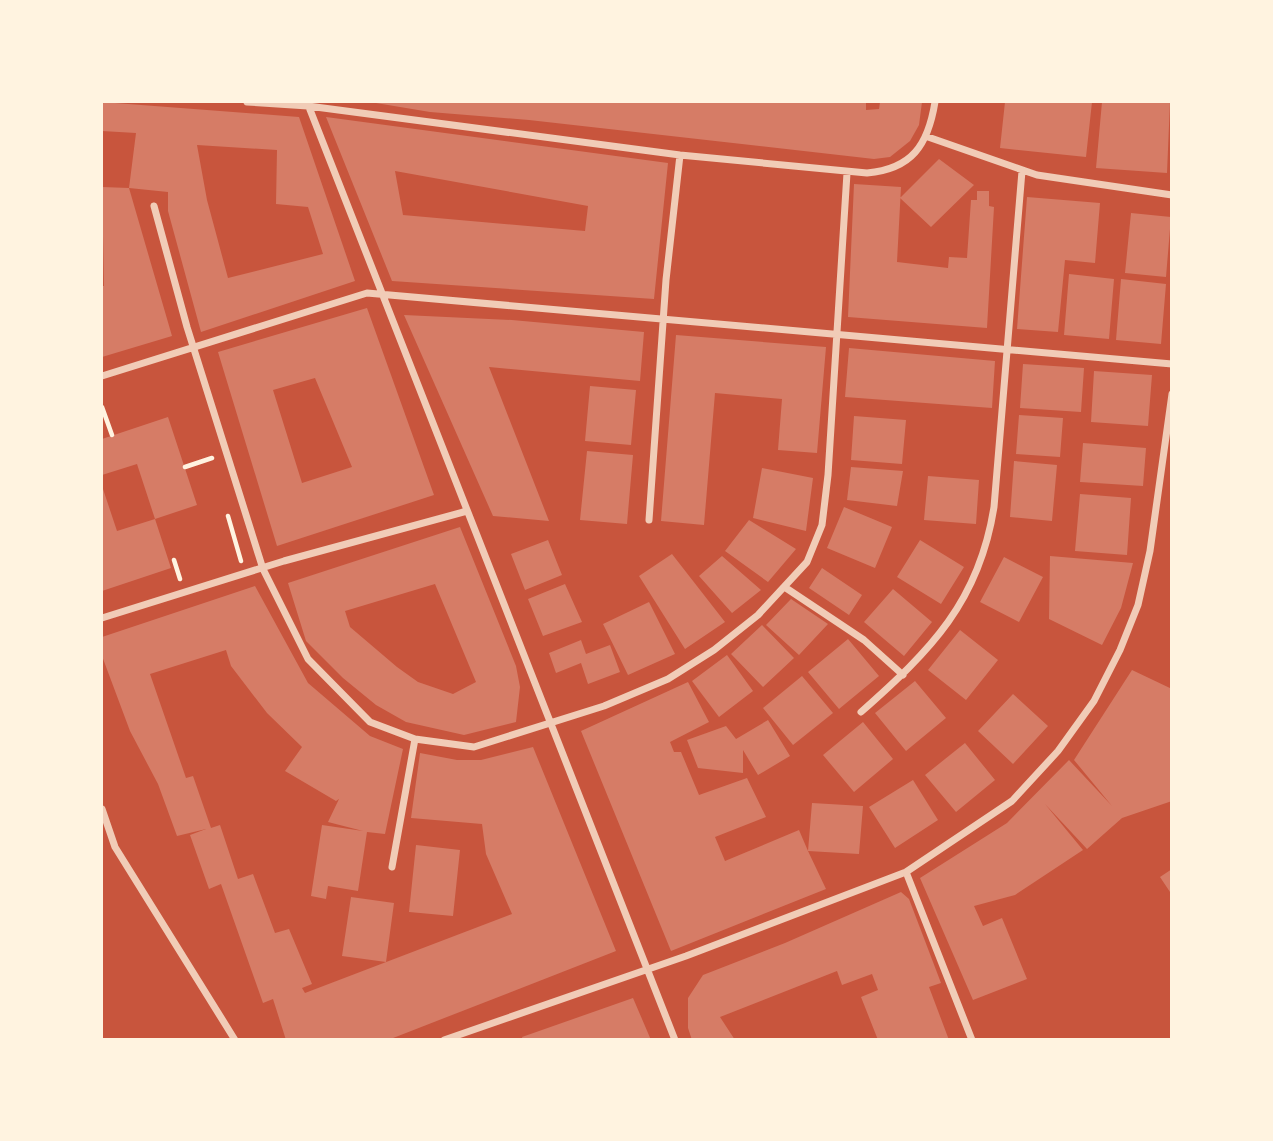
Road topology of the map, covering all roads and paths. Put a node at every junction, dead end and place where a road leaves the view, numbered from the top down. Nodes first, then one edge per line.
1 (247, 102) edge
2 (935, 102) edge
3 (308, 104) edge
4 (928, 137) junction
5 (680, 155) junction
6 (1022, 171) junction
7 (848, 173) junction
8 (1171, 195) edge
9 (153, 206) dead end
10 (380, 293) junction
11 (664, 318) junction
12 (836, 333) junction
13 (194, 348) junction
14 (1006, 348) junction
15 (1171, 364) edge
16 (102, 376) edge
17 (1171, 394) edge
18 (102, 407) edge
19 (112, 435) dead end
20 (209, 446) dead end
21 (212, 458) junction
22 (185, 467) dead end
23 (216, 470) dead end
24 (226, 506) dead end
25 (467, 511) junction
26 (649, 520) dead end
27 (174, 560) dead end
28 (242, 567) dead end
29 (263, 569) junction
30 (181, 585) dead end
31 (786, 588) junction
32 (102, 618) edge
33 (903, 675) junction
34 (860, 712) dead end
35 (551, 724) junction
36 (415, 739) junction
37 (102, 809) edge
38 (392, 867) dead end
39 (906, 872) junction
40 (646, 970) junction
41 (235, 1040) edge
42 (444, 1040) edge
43 (675, 1040) edge
44 (972, 1040) edge

1 - 3 street
2 - 4 street
3 - 5 street
3 - 10 street
4 - 6 street
4 - 7 street
5 - 7 street
5 - 11 street
6 - 8 street
6 - 14 street
7 - 12 street
9 - 13 street
10 - 11 street
10 - 13 street
10 - 25 street
11 - 12 street
11 - 26 street
12 - 14 street
12 - 31 street
13 - 16 street
13 - 29 street
14 - 15 street
14 - 33 street
17 - 39 street
18 - 19 path
20 - 21 path
21 - 22 path
21 - 23 path
24 - 28 path
25 - 29 street
25 - 35 street
27 - 30 path
29 - 32 street
29 - 36 street
31 - 33 street
31 - 35 street
33 - 34 street
35 - 36 street
35 - 40 street
36 - 38 street
37 - 41 street
39 - 40 street
39 - 44 street
40 - 42 street
40 - 43 street

